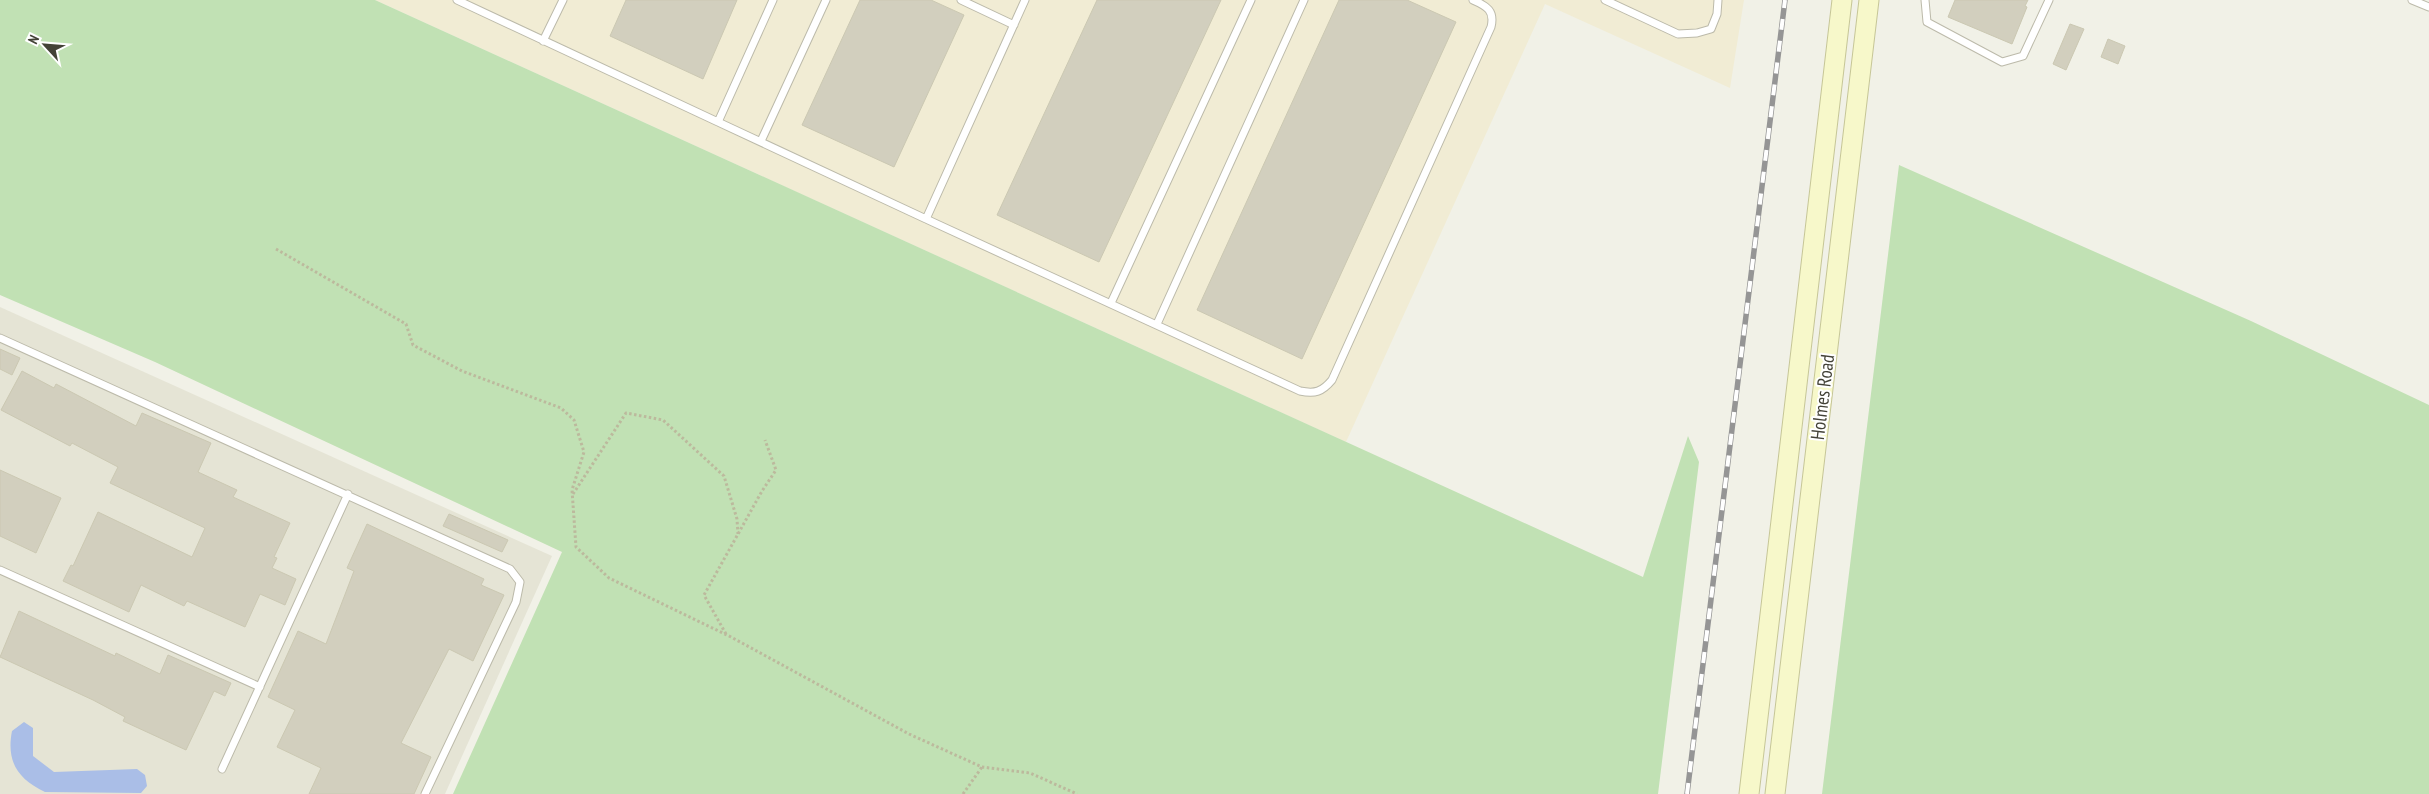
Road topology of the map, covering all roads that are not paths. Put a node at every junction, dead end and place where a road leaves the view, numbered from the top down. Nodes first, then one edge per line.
1 (457, 0) edge
2 (562, 0) edge
3 (773, 0) edge
4 (826, 0) edge
5 (961, 0) edge
6 (1026, 0) edge
7 (1251, 0) edge
8 (1304, 0) edge
9 (1473, 0) edge
10 (1605, 0) edge
11 (1718, 0) edge
12 (1842, 0) edge
13 (1868, 0) edge
14 (1925, 0) edge
15 (2049, 0) edge
16 (2412, 0) edge
17 (2429, 7) edge
18 (1014, 25) junction
19 (543, 42) junction
20 (718, 122) junction
21 (761, 141) junction
22 (926, 219) junction
23 (1111, 303) junction
24 (1157, 324) junction
25 (0, 338) edge
26 (348, 494) junction
27 (0, 570) edge
28 (260, 687) junction
29 (222, 769) dead end
30 (425, 794) edge
31 (1749, 794) edge
32 (1775, 794) edge

1 - 19 lane
2 - 19 lane
3 - 20 lane
4 - 21 lane
5 - 18 lane
6 - 18 lane
7 - 23 lane
8 - 24 lane
9 - 24 lane
10 - 11 lane
12 - 31 main road, Holmes Road
13 - 32 main road, Holmes Road
14 - 15 lane
16 - 17 lane
18 - 22 lane
19 - 20 lane
20 - 21 lane
21 - 22 lane
22 - 23 lane
23 - 24 lane
25 - 26 lane
26 - 28 lane
26 - 30 lane
27 - 28 lane
28 - 29 lane

